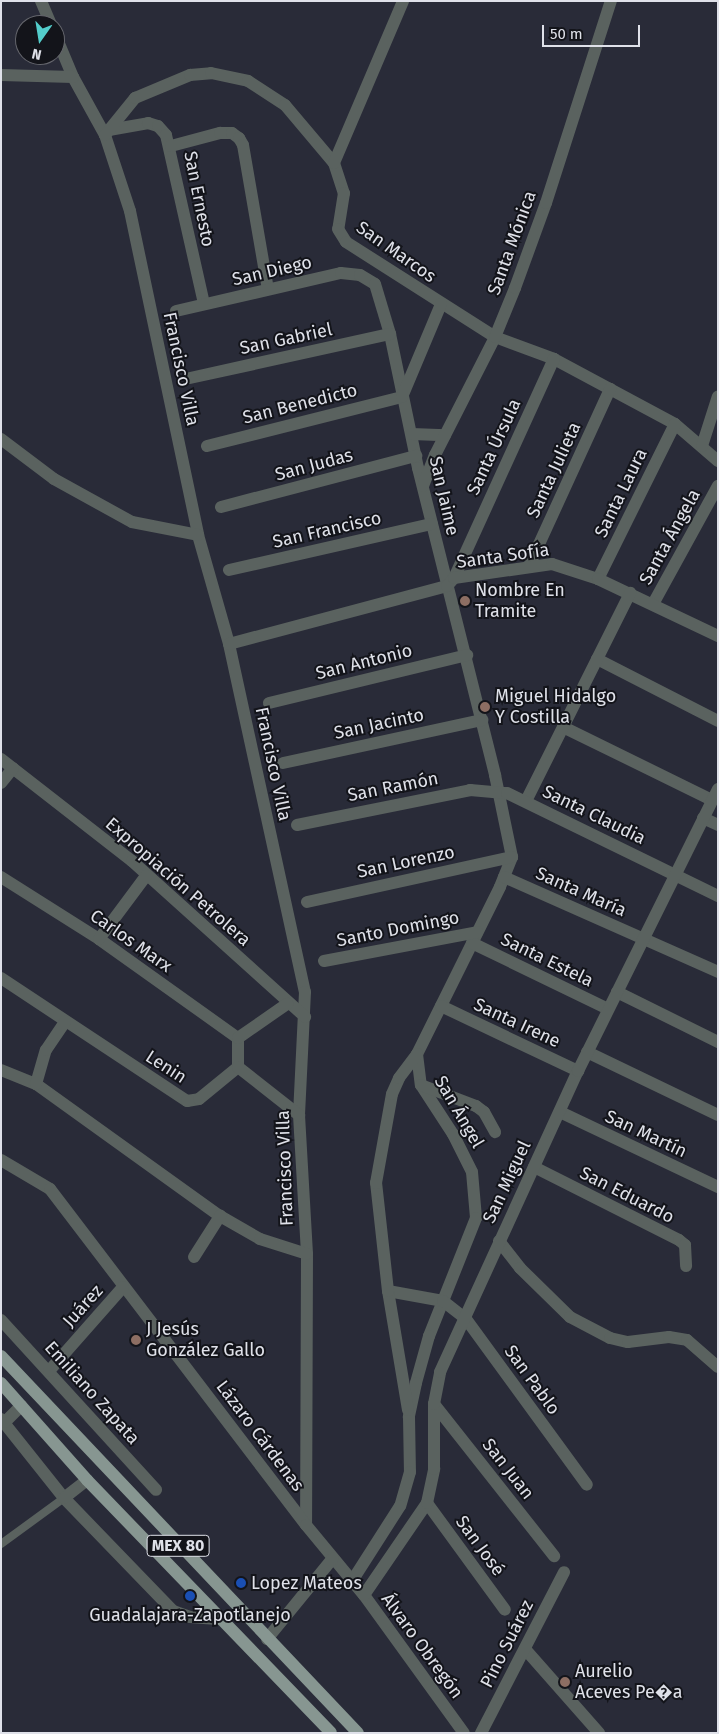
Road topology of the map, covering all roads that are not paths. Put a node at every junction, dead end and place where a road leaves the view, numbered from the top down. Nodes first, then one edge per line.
1 (41, 1) edge
2 (403, 1) edge
3 (611, 1) edge
4 (47, 15) edge
5 (65, 58) edge
6 (1, 75) edge
7 (73, 77) junction
8 (107, 133) junction
9 (171, 146) junction
10 (334, 163) junction
11 (375, 284) joint
12 (268, 289) junction
13 (204, 304) junction
14 (441, 304) junction
15 (176, 311) dead end
16 (390, 334) junction
17 (495, 337) junction
18 (554, 359) junction
19 (190, 378) dead end
20 (610, 389) junction
21 (718, 396) edge
22 (402, 397) junction
23 (675, 424) junction
24 (412, 434) junction
25 (445, 434) junction
26 (1, 439) edge
27 (207, 446) dead end
28 (702, 446) junction
29 (416, 456) junction
30 (718, 461) edge
31 (423, 486) junction
32 (718, 486) edge
33 (220, 507) dead end
34 (432, 524) junction
35 (198, 535) junction
36 (529, 566) junction
37 (229, 570) dead end
38 (598, 579) junction
39 (451, 582) junction
40 (630, 593) junction
41 (653, 604) junction
42 (717, 633) edge
43 (229, 644) junction
44 (467, 655) junction
45 (597, 659) junction
46 (269, 703) dead end
47 (482, 720) junction
48 (718, 721) edge
49 (564, 727) junction
50 (1, 760) edge
51 (283, 763) dead end
52 (12, 768) junction
53 (1, 783) edge
54 (497, 793) junction
55 (715, 794) edge
56 (526, 801) junction
57 (703, 818) junction
58 (297, 825) dead end
59 (718, 825) edge
60 (512, 857) junction
61 (674, 874) junction
62 (146, 876) junction
63 (1, 877) edge
64 (504, 877) junction
65 (718, 896) edge
66 (307, 902) dead end
67 (477, 932) junction
68 (99, 939) junction
69 (644, 940) junction
70 (472, 944) junction
71 (324, 961) dead end
72 (718, 972) edge
73 (1, 978) edge
74 (618, 992) junction
75 (287, 1004) junction
76 (441, 1006) junction
77 (608, 1009) junction
78 (305, 1017) junction
79 (65, 1022) junction
80 (238, 1038) junction
81 (718, 1042) edge
82 (588, 1052) junction
83 (417, 1054) junction
84 (238, 1067) junction
85 (1, 1070) edge
86 (578, 1071) junction
87 (36, 1084) junction
88 (420, 1085) junction
89 (560, 1112) junction
90 (300, 1115) junction
91 (718, 1115) edge
92 (495, 1132) dead end
93 (1, 1160) edge
94 (534, 1167) junction
95 (718, 1188) edge
96 (220, 1216) junction
97 (499, 1240) junction
98 (307, 1254) junction
99 (194, 1256) dead end
100 (686, 1266) dead end
101 (123, 1287) junction
102 (388, 1291) junction
103 (443, 1301) junction
104 (466, 1319) junction
105 (1, 1320) edge
106 (1, 1356) edge
107 (718, 1367) edge
108 (49, 1371) junction
109 (1, 1384) edge
110 (434, 1404) junction
111 (21, 1406) junction
112 (409, 1417) junction
113 (3, 1420) edge
114 (87, 1480) junction
115 (588, 1485) dead end
116 (156, 1490) dead end
117 (64, 1498) junction
118 (427, 1503) junction
119 (306, 1525) junction
120 (1, 1544) edge
121 (554, 1556) dead end
122 (333, 1558) junction
123 (564, 1572) dead end
124 (352, 1581) junction
125 (364, 1595) junction
126 (504, 1610) dead end
127 (221, 1619) junction
128 (267, 1639) junction
129 (525, 1649) junction
130 (331, 1733) edge
131 (358, 1733) edge
132 (464, 1733) edge
133 (481, 1733) edge
134 (599, 1733) edge

1 - 4 street
2 - 10 street
3 - 17 street, Santa Mónica
5 - 7 street, Francisco Villa
6 - 7 street
7 - 8 street, Francisco Villa
8 - 9 street
8 - 10 street, San Marcos
8 - 35 street, Francisco Villa
9 - 12 street, San Ernesto
9 - 13 street, San Ernesto
10 - 14 street, San Marcos
11 - 12 street, San Diego
11 - 16 street, San Jaime
12 - 13 street, San Diego
13 - 15 street, San Diego
14 - 17 street, San Marcos
14 - 22 street
16 - 19 street, San Gabriel
16 - 22 street, San Jaime
17 - 18 street, San Marcos
17 - 25 street, Santa Mónica
18 - 20 street, San Marcos
18 - 39 street, Santa Úrsula
20 - 23 street, San Marcos
20 - 36 street, Santa Julieta
21 - 28 street
22 - 24 street, San Jaime
22 - 27 street, San Benedicto
23 - 28 street, San Marcos
23 - 38 street, Santa Laura
24 - 25 street
24 - 29 street, San Jaime
25 - 31 street, Santa Mónica
26 - 35 street
28 - 30 street, San Marcos
29 - 31 street, San Jaime
29 - 33 street, San Judas
31 - 34 street, San Jaime
32 - 41 street, Santa Ángela
34 - 37 street, San Francisco
34 - 39 street, San Jaime
35 - 43 street, Francisco Villa
36 - 38 street, Santa Sofía
36 - 39 street, Santa Sofía
38 - 40 street, Santa Sofía
39 - 43 street, Santa Sofía
39 - 44 street, San Jaime
40 - 41 street, Santa Sofía
40 - 45 street
41 - 42 street, Santa Sofía
43 - 78 street, Francisco Villa
44 - 46 street, San Antonio
44 - 47 street, San Jaime
45 - 48 street
45 - 49 street
47 - 51 street, San Jacinto
47 - 54 street, San Jaime
49 - 55 street
49 - 56 street
50 - 52 street, Expropiación Petrolera
52 - 53 street
52 - 62 street, Expropiación Petrolera
54 - 56 street, Santa Claudia
54 - 58 street, San Ramón
54 - 60 street
55 - 57 street, San Miguel
56 - 61 street, Santa Claudia
57 - 59 street
57 - 61 street, San Miguel
60 - 64 street
60 - 66 street, San Lorenzo
61 - 65 street, Santa Claudia
61 - 69 street, San Miguel
62 - 68 street
62 - 75 street, Expropiación Petrolera
63 - 68 street, Carlos Marx
64 - 67 street
64 - 69 street, Santa María
67 - 70 street
67 - 71 street, Santo Domingo
68 - 80 street, Carlos Marx
69 - 72 street, Santa María
69 - 74 street, San Miguel
70 - 76 street
70 - 77 street, Santa Estela
73 - 79 street, Lenin
74 - 77 street, San Miguel
74 - 81 street
75 - 78 street, Expropiación Petrolera
75 - 80 street
76 - 83 street
76 - 86 street, Santa Irene
77 - 82 street, San Miguel
78 - 90 street, Francisco Villa
79 - 84 street, Lenin
79 - 87 street
80 - 84 street
82 - 86 street, San Miguel
82 - 91 street
83 - 88 street, San Ángel
83 - 102 street, San Ángel
84 - 90 street
85 - 87 street
86 - 89 street, San Miguel
87 - 96 street
88 - 92 street
88 - 103 street, San Ángel
89 - 94 street, San Miguel
89 - 95 street, San Martín
90 - 98 street, Francisco Villa
93 - 101 street, Lázaro Cárdenas
94 - 97 street, San Miguel
94 - 100 street, San Eduardo
96 - 98 street
96 - 99 street
97 - 104 street, San Miguel
97 - 107 street
98 - 119 street, Francisco Villa
101 - 108 street, Juárez
101 - 119 street, Lázaro Cárdenas
102 - 103 street
102 - 112 street, San Ángel
103 - 104 street, San Pablo
103 - 112 street, San Ángel
104 - 110 street, San Miguel
104 - 115 street, San Pablo
105 - 108 street, Emiliano Zapata
106 - 128 main road, MEX 80
108 - 116 street, Emiliano Zapata
109 - 111 main road, MEX 80
110 - 118 street, San Miguel
110 - 121 street, San Juan
111 - 113 street
111 - 114 main road, MEX 80
112 - 124 street, San Ángel
113 - 117 street
114 - 117 street
114 - 127 main road, MEX 80
117 - 120 lane
117 - 127 street
118 - 125 street, San Miguel
118 - 126 street, San José
119 - 122 street, Lázaro Cárdenas
122 - 124 street, Lázaro Cárdenas
122 - 128 street
123 - 129 street, Pino Suárez
124 - 125 street, Álvaro Obregón
125 - 132 street, Álvaro Obregón
127 - 130 main road, MEX 80
128 - 131 main road, MEX 80
129 - 133 street, Pino Suárez
129 - 134 street

